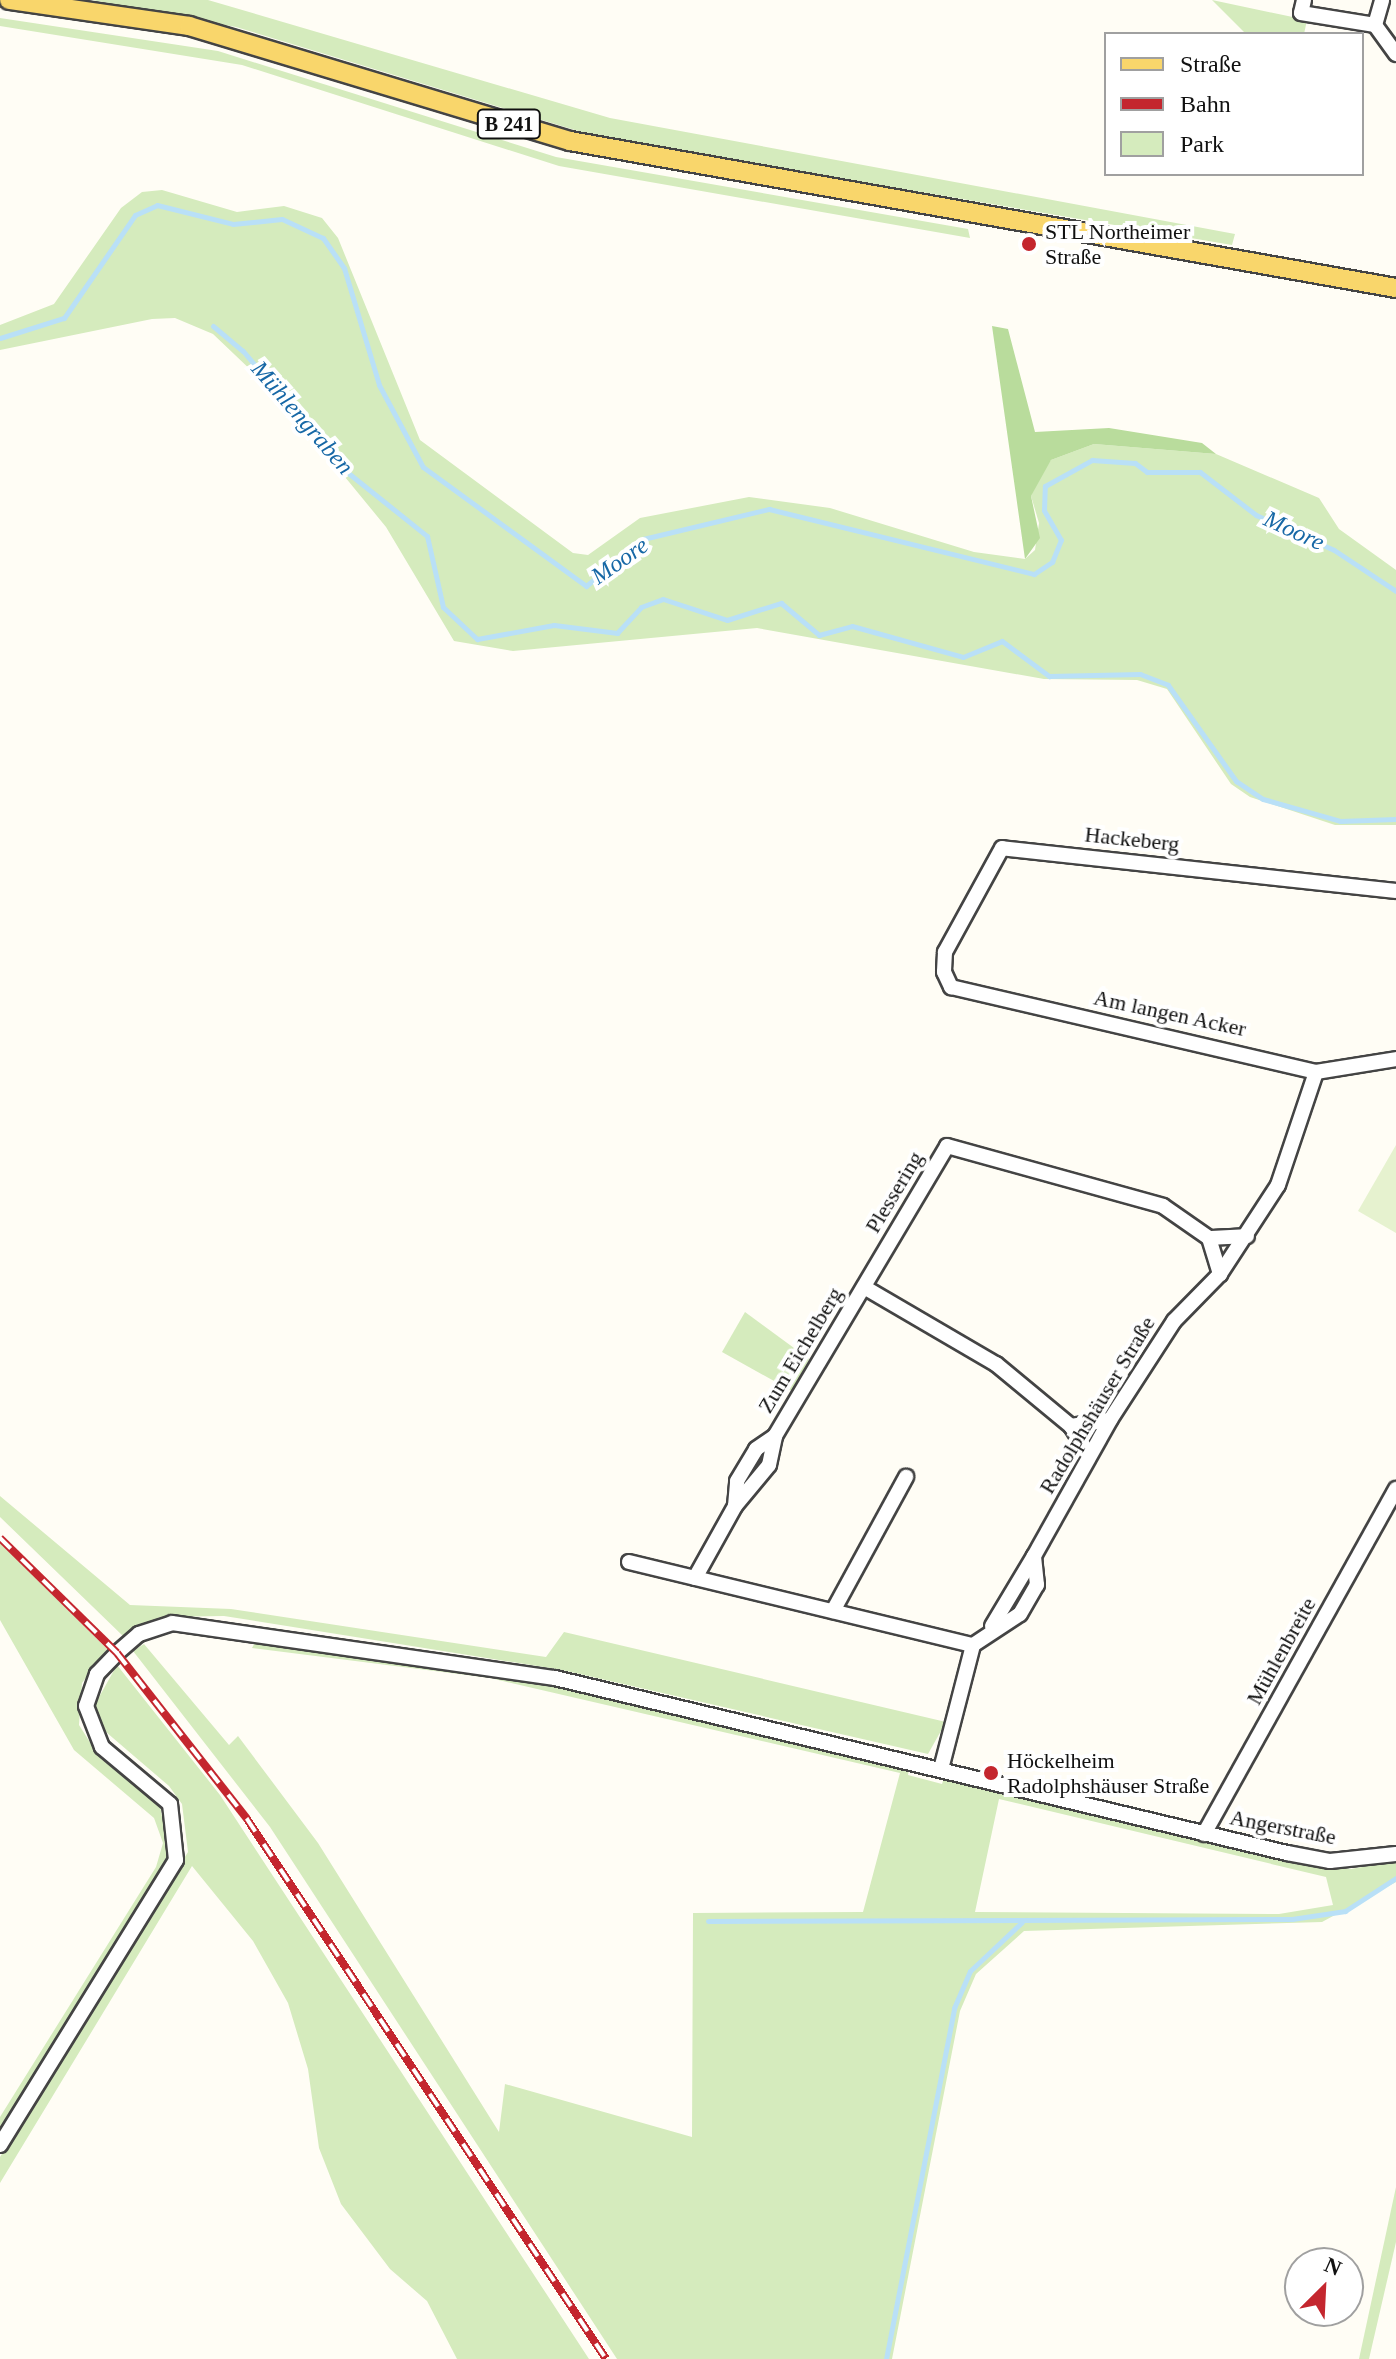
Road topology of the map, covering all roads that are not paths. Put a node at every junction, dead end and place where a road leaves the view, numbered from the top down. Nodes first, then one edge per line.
1 (9, 0) edge
2 (1304, 0) edge
3 (1382, 0) edge
4 (1375, 25) junction
5 (1396, 54) edge
6 (1396, 288) edge
7 (1396, 891) edge
8 (944, 972) joint
9 (1396, 1059) edge
10 (1316, 1072) junction
11 (1247, 1236) junction
12 (1209, 1238) junction
13 (1220, 1274) junction
14 (864, 1287) junction
15 (1110, 1420) junction
16 (1071, 1426) junction
17 (1089, 1455) junction
18 (906, 1477) dead end
19 (1396, 1489) edge
20 (629, 1562) dead end
21 (695, 1578) junction
22 (833, 1611) junction
23 (973, 1645) junction
24 (941, 1769) junction
25 (1204, 1834) junction
26 (1396, 1854) edge
27 (0, 2145) edge

1 - 6 main road, B 241
2 - 4 street
3 - 4 street
4 - 5 street
7 - 8 street, Hackeberg
8 - 10 street, Am langen Acker
9 - 10 street, Am langen Acker
10 - 11 street, Radolphshäuser Straße
11 - 12 street
11 - 13 street, Radolphshäuser Straße
12 - 13 street
12 - 14 street, Plessering
13 - 15 street, Radolphshäuser Straße
14 - 16 street
14 - 21 street, Zum Eichelberg
15 - 16 street
15 - 17 street, Radolphshäuser Straße
16 - 17 street
17 - 23 street, Radolphshäuser Straße
18 - 22 street
19 - 25 street, Mühlenbreite
20 - 21 street
21 - 22 street
22 - 23 street
23 - 24 street
24 - 25 street, Angerstraße
24 - 27 street, Angerstraße
25 - 26 street, Angerstraße

